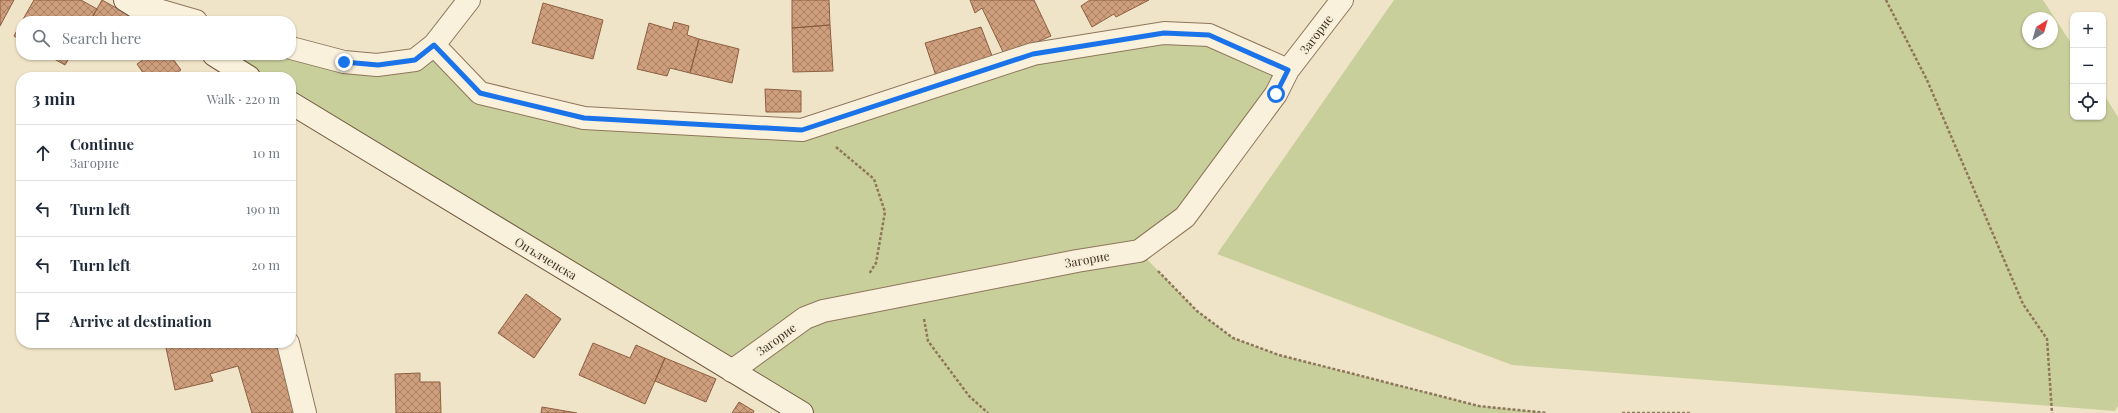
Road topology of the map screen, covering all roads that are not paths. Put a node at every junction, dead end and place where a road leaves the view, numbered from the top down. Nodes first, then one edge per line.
1 (469, 0) edge
2 (1342, 0) edge
3 (127, 1) edge
4 (151, 16) edge
5 (179, 16) edge
6 (434, 45) junction
7 (296, 49) edge
8 (222, 60) edge
9 (1288, 70) junction
10 (241, 72) edge
11 (296, 106) edge
12 (289, 348) edge
13 (732, 371) junction
14 (305, 413) edge
15 (802, 413) edge

1 - 6 street
2 - 9 street, Загорие
3 - 4 street
3 - 5 street
6 - 7 street
6 - 9 street
8 - 10 street
9 - 13 street, Загорие
11 - 13 street, Опълченска
12 - 14 street
13 - 15 street, Опълченска

